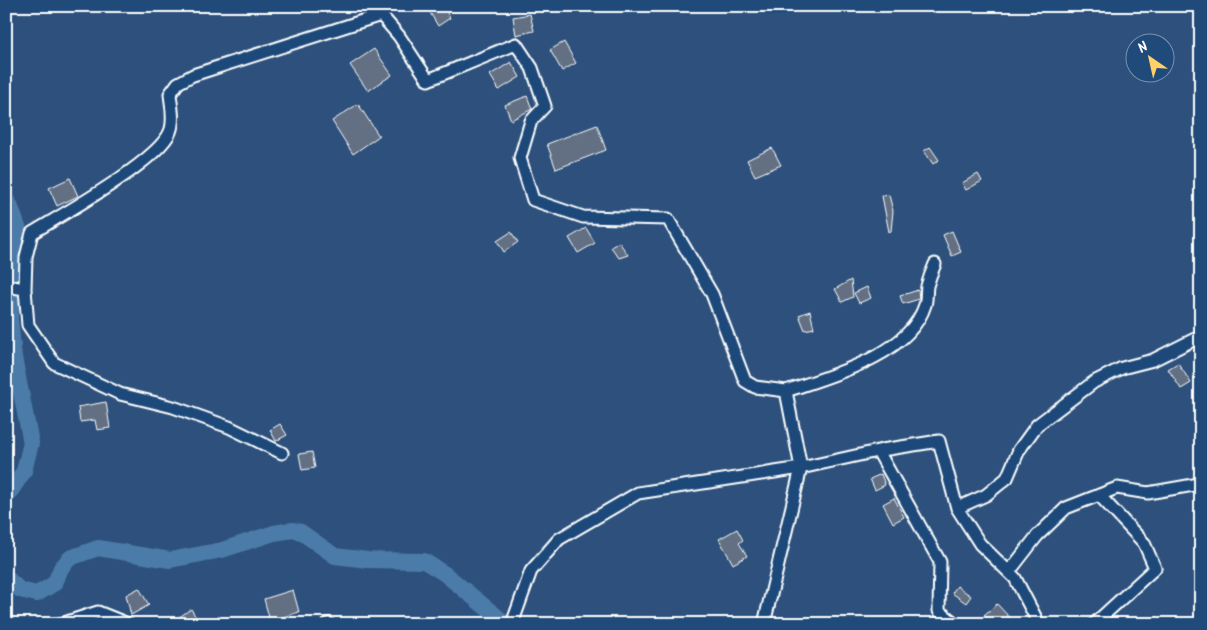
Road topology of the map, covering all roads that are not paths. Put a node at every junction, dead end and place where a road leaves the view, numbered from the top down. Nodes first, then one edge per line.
1 (935, 264) dead end
2 (6, 286) edge
3 (25, 289) junction
4 (1201, 336) edge
5 (786, 391) junction
6 (878, 451) junction
7 (282, 453) dead end
8 (801, 468) junction
9 (1199, 484) dead end
10 (1099, 495) junction
11 (957, 508) junction
12 (1009, 572) junction
13 (61, 624) edge
14 (128, 624) edge
15 (512, 624) edge
16 (764, 624) edge
17 (956, 624) edge
18 (1039, 624) edge
19 (1094, 624) edge

1 - 5 street
2 - 3 street
3 - 5 street
3 - 7 street
4 - 11 street
5 - 8 street
6 - 8 street
6 - 11 street
6 - 17 street
8 - 15 street
8 - 16 street
9 - 10 street
10 - 12 street
10 - 19 street
11 - 12 street
12 - 18 street
13 - 14 street

